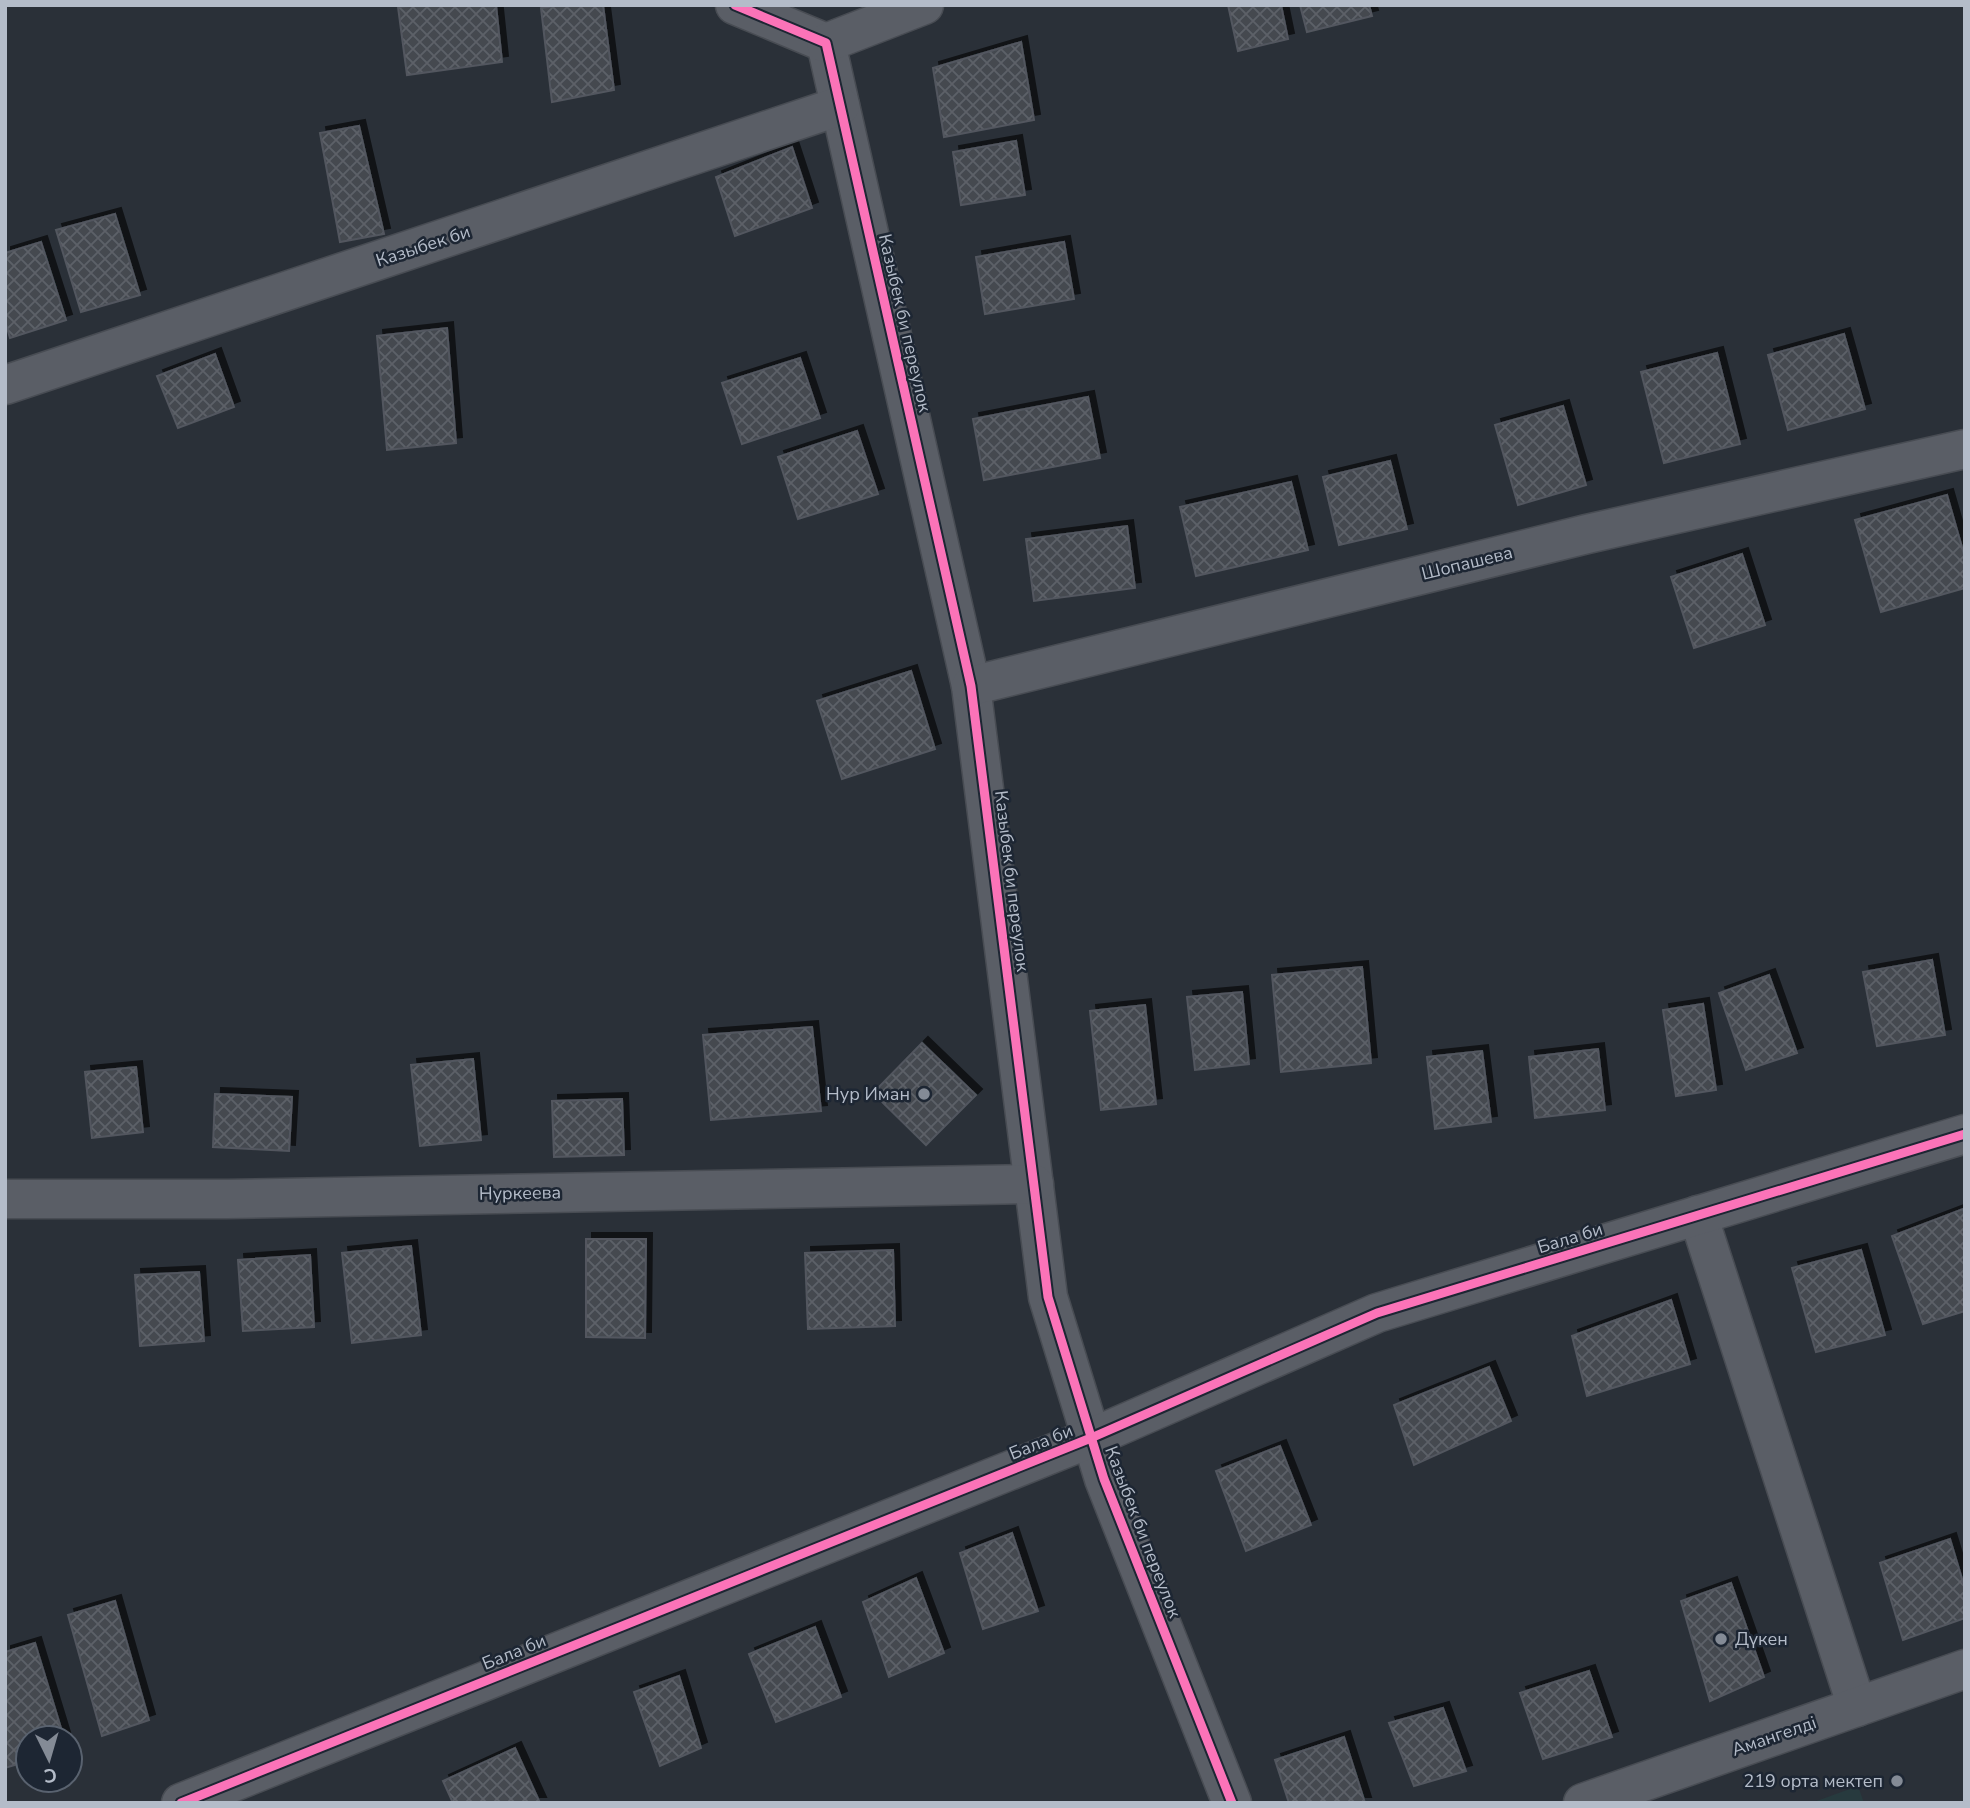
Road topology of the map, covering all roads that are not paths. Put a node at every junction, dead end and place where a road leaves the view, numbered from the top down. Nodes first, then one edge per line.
1 (735, 5) edge
2 (924, 5) edge
3 (826, 43) junction
4 (840, 106) junction
5 (5, 385) edge
6 (1965, 449) edge
7 (971, 686) junction
8 (1965, 1134) edge
9 (1034, 1184) junction
10 (5, 1199) edge
11 (1698, 1215) junction
12 (1091, 1438) junction
13 (1965, 1670) edge
14 (1857, 1707) junction
15 (181, 1803) edge
16 (1232, 1803) edge
17 (1583, 1803) edge

1 - 3 street
2 - 3 street
3 - 4 street, Казыбек би переулок
4 - 5 street, Казыбек би
4 - 7 street, Казыбек би переулок
6 - 7 street, Шопашева
7 - 9 street, Казыбек би переулок
8 - 11 street, Бала би
9 - 10 street, Нуркеева
9 - 12 street, Казыбек би переулок
11 - 12 street, Бала би
11 - 14 street
12 - 15 street, Бала би
12 - 16 street, Казыбек би переулок
13 - 14 street, Амангелді
14 - 17 street, Амангелді

